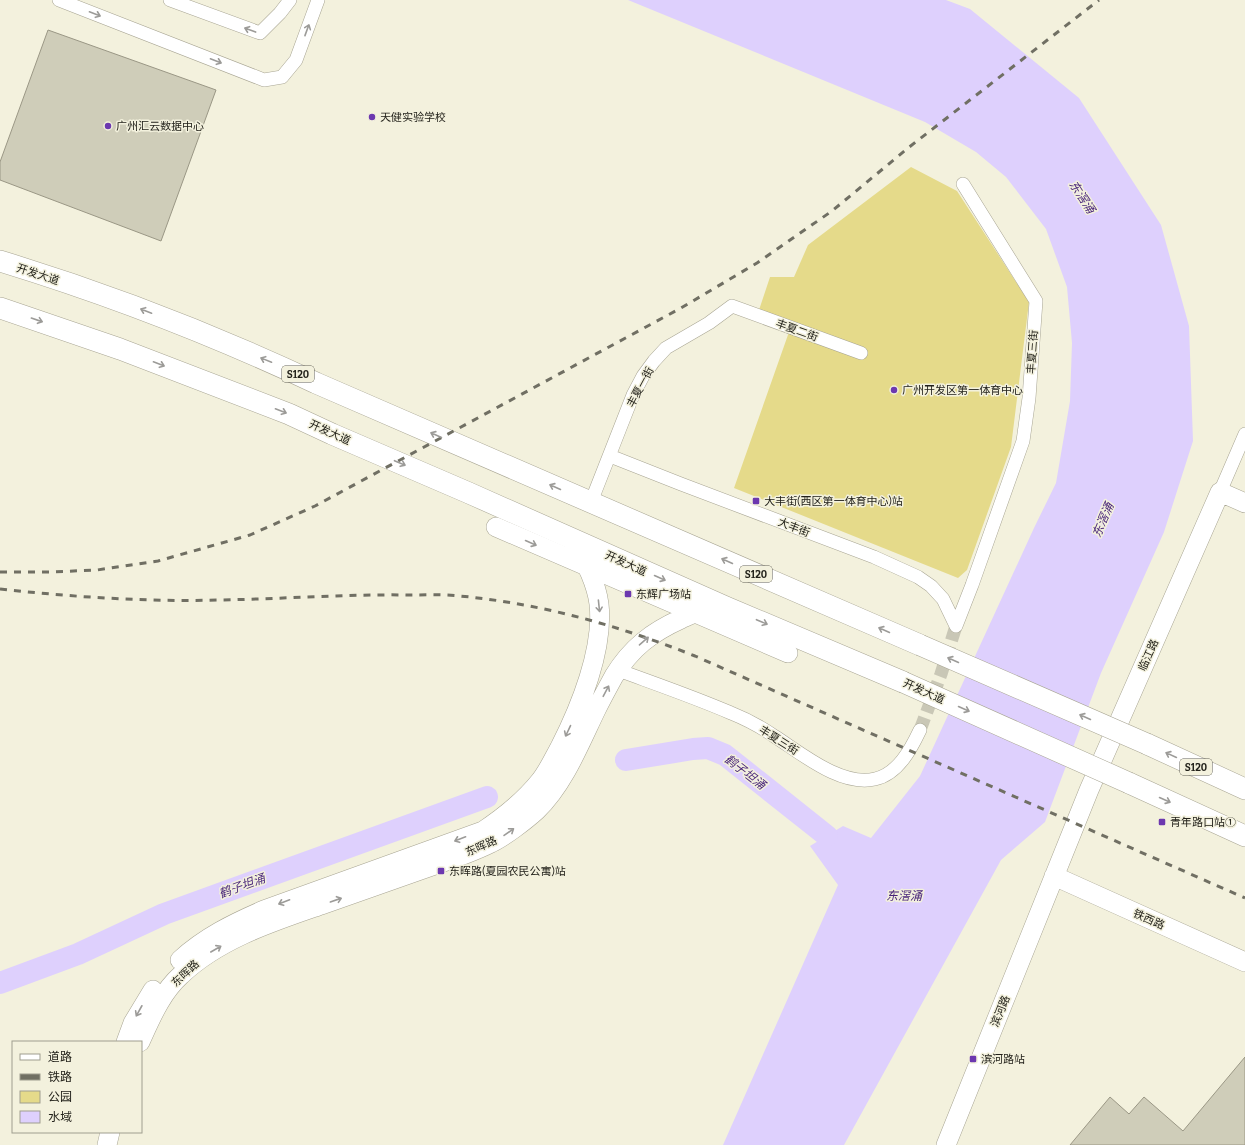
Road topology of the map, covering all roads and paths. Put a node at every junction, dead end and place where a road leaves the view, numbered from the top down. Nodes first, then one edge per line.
1 (59, 0) edge
2 (170, 0) edge
3 (290, 0) edge
4 (318, 0) edge
5 (963, 184) dead end
6 (0, 261) edge
7 (732, 306) joint
8 (0, 308) edge
9 (861, 353) dead end
10 (1245, 434) edge
11 (610, 456) junction
12 (1220, 492) junction
13 (591, 502) junction
14 (1245, 503) edge
15 (496, 528) dead end
16 (573, 539) junction
17 (589, 568) junction
18 (726, 607) junction
19 (695, 613) junction
20 (956, 626) joint
21 (788, 653) dead end
22 (618, 670) junction
23 (920, 730) tunnel mouth
24 (1245, 789) edge
25 (1245, 836) edge
26 (1054, 876) junction
27 (1245, 962) edge
28 (126, 1041) edge
29 (140, 1041) edge
30 (97, 1133) edge
31 (110, 1133) edge
32 (93, 1145) edge
33 (106, 1145) edge
34 (946, 1145) edge

1 -> 4 street
3 -> 2 street
5 - 20 street, 丰夏三街
13 -> 6 main road, 开发大道 / S120
7 - 9 street, 丰夏二街
7 - 11 street, 丰夏一街
8 -> 16 main road, 开发大道
10 - 12 street, 临江路
11 - 13 street, 丰夏一街
11 - 20 street, 大丰街
12 - 14 street
12 - 26 street, 临江路
24 -> 13 main road, 开发大道 / S120, bridge
15 -> 17 street
16 - 17 street, 东晖路
16 -> 18 main road, 开发大道
17 - 19 street
17 -> 28 street, 东晖路
18 - 19 street, 东晖路
18 -> 25 main road, 开发大道, bridge
19 - 21 street
22 -> 19 street, 东晖路
22 - 23 street, 丰夏三街
29 -> 22 street, 东晖路
26 - 27 street, 铁西路
26 - 34 street, 滨河路
30 - 32 street
31 - 33 street

